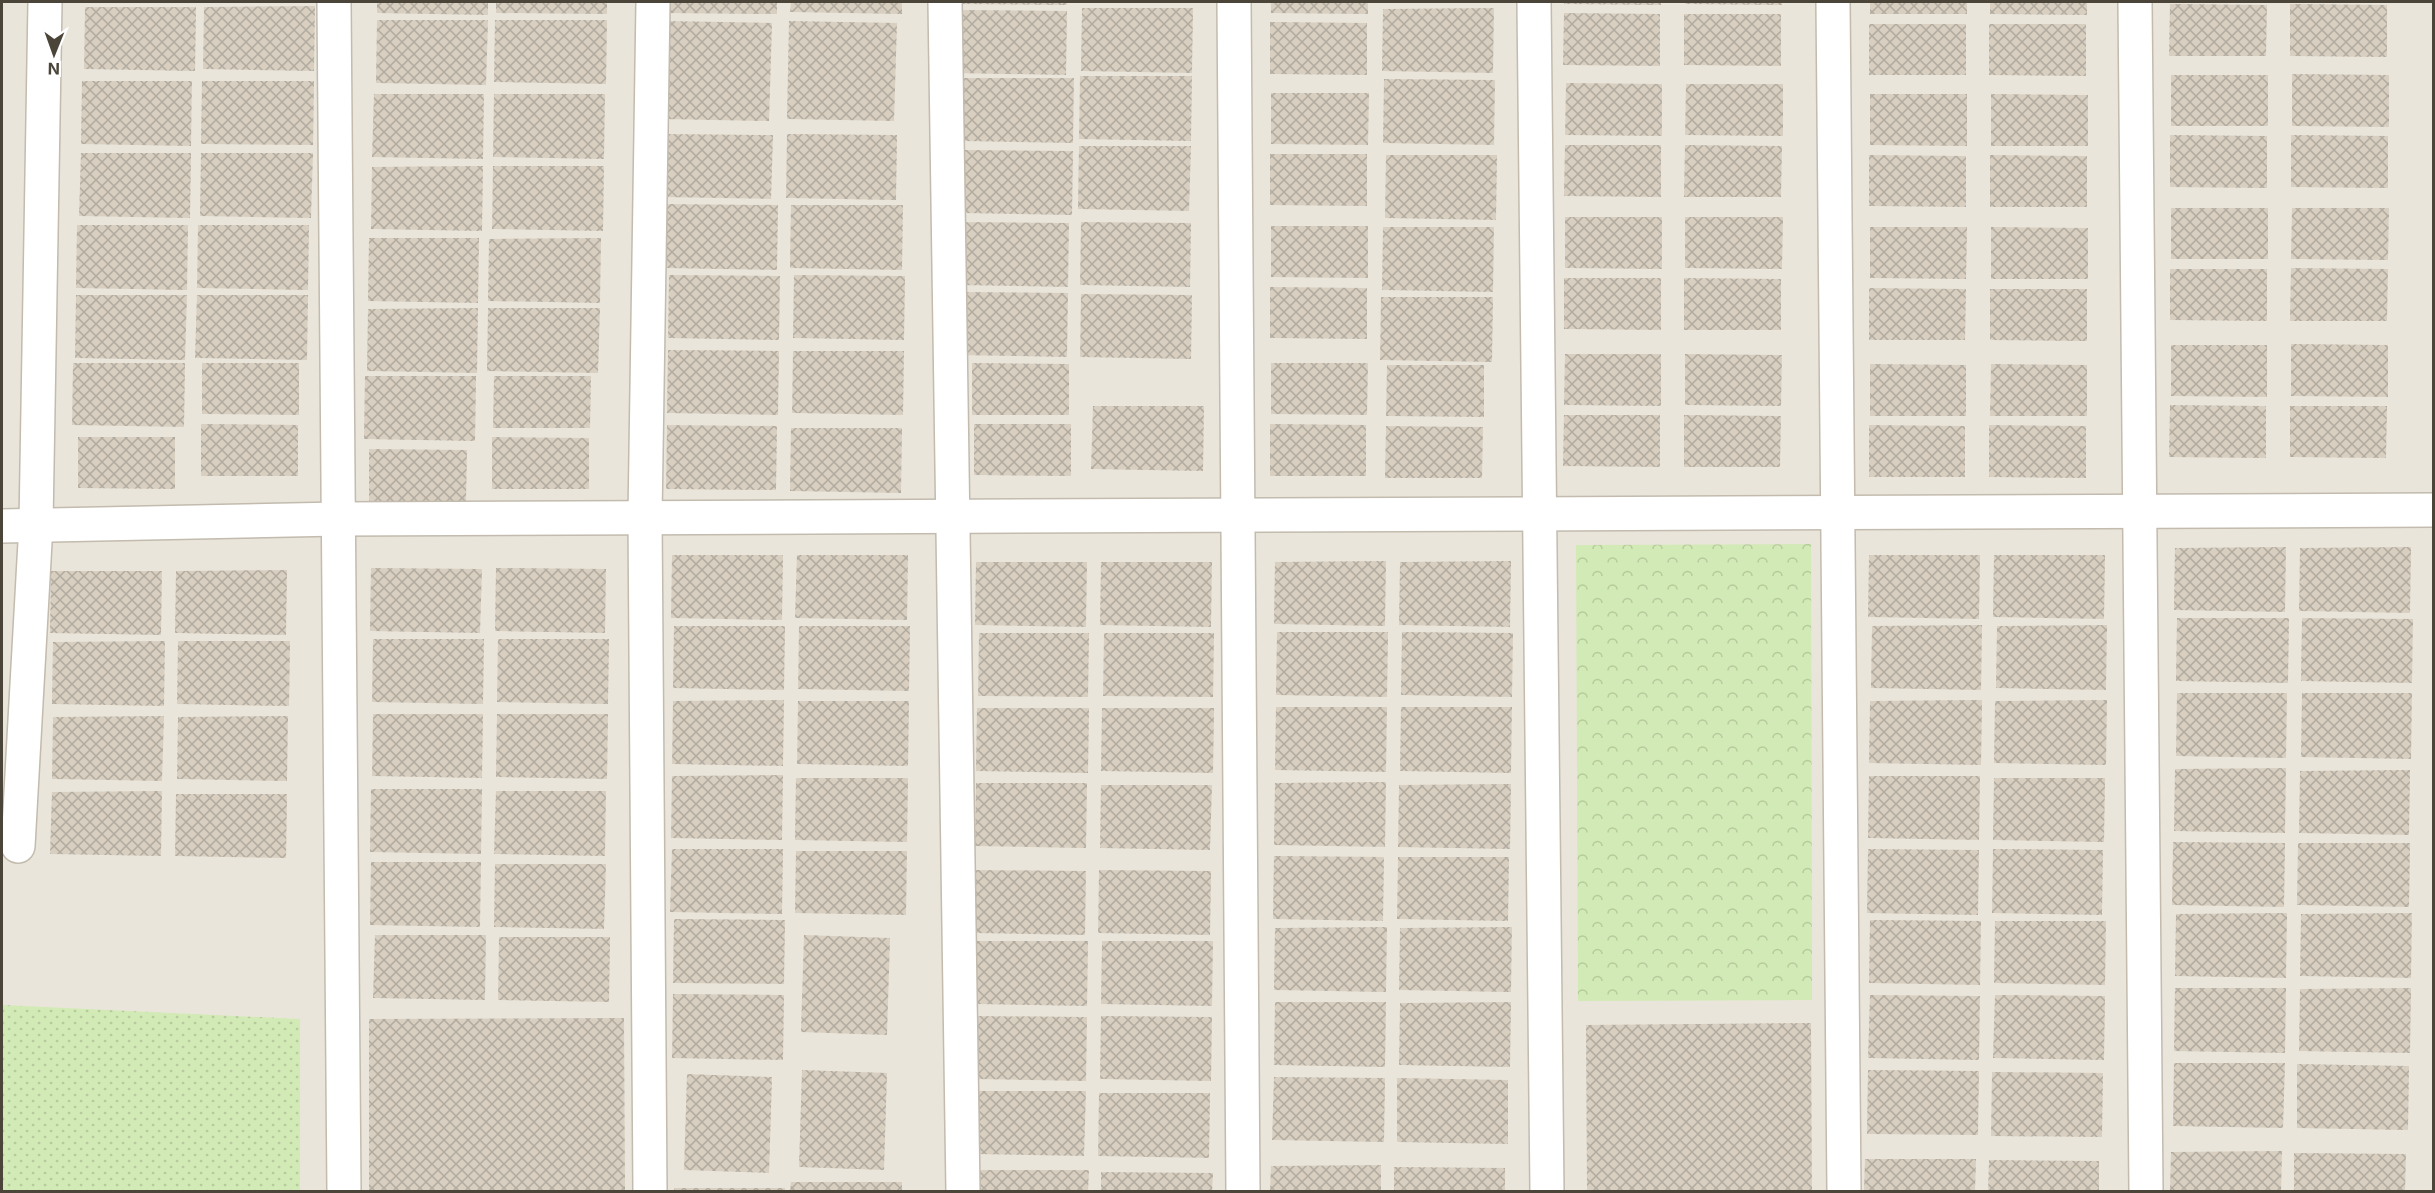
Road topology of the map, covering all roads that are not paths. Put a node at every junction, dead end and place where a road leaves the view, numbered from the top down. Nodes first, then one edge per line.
1 (45, 2) edge
2 (334, 2) edge
3 (653, 2) edge
4 (945, 2) edge
5 (1234, 2) edge
6 (1534, 2) edge
7 (1833, 2) edge
8 (2135, 2) edge
9 (2433, 510) edge
10 (2139, 511) junction
11 (1838, 512) junction
12 (1540, 513) junction
13 (1238, 515) junction
14 (953, 516) junction
15 (645, 517) junction
16 (338, 519) junction
17 (36, 524) junction
18 (2, 526) edge
19 (18, 846) dead end
20 (344, 1191) edge
21 (650, 1191) edge
22 (963, 1191) edge
23 (1243, 1191) edge
24 (1547, 1191) edge
25 (1844, 1191) edge
26 (2146, 1191) edge

1 - 17 street
2 - 16 street
3 - 15 street
4 - 14 street
5 - 13 street
6 - 12 street
7 - 11 street
8 - 10 street
9 - 10 street
10 - 11 street
10 - 26 street
11 - 12 street
11 - 25 street
12 - 13 street
12 - 24 street
13 - 14 street
13 - 23 street
14 - 15 street
14 - 22 street
15 - 16 street
15 - 21 street
16 - 17 street
16 - 20 street
17 - 18 street
17 - 19 street

